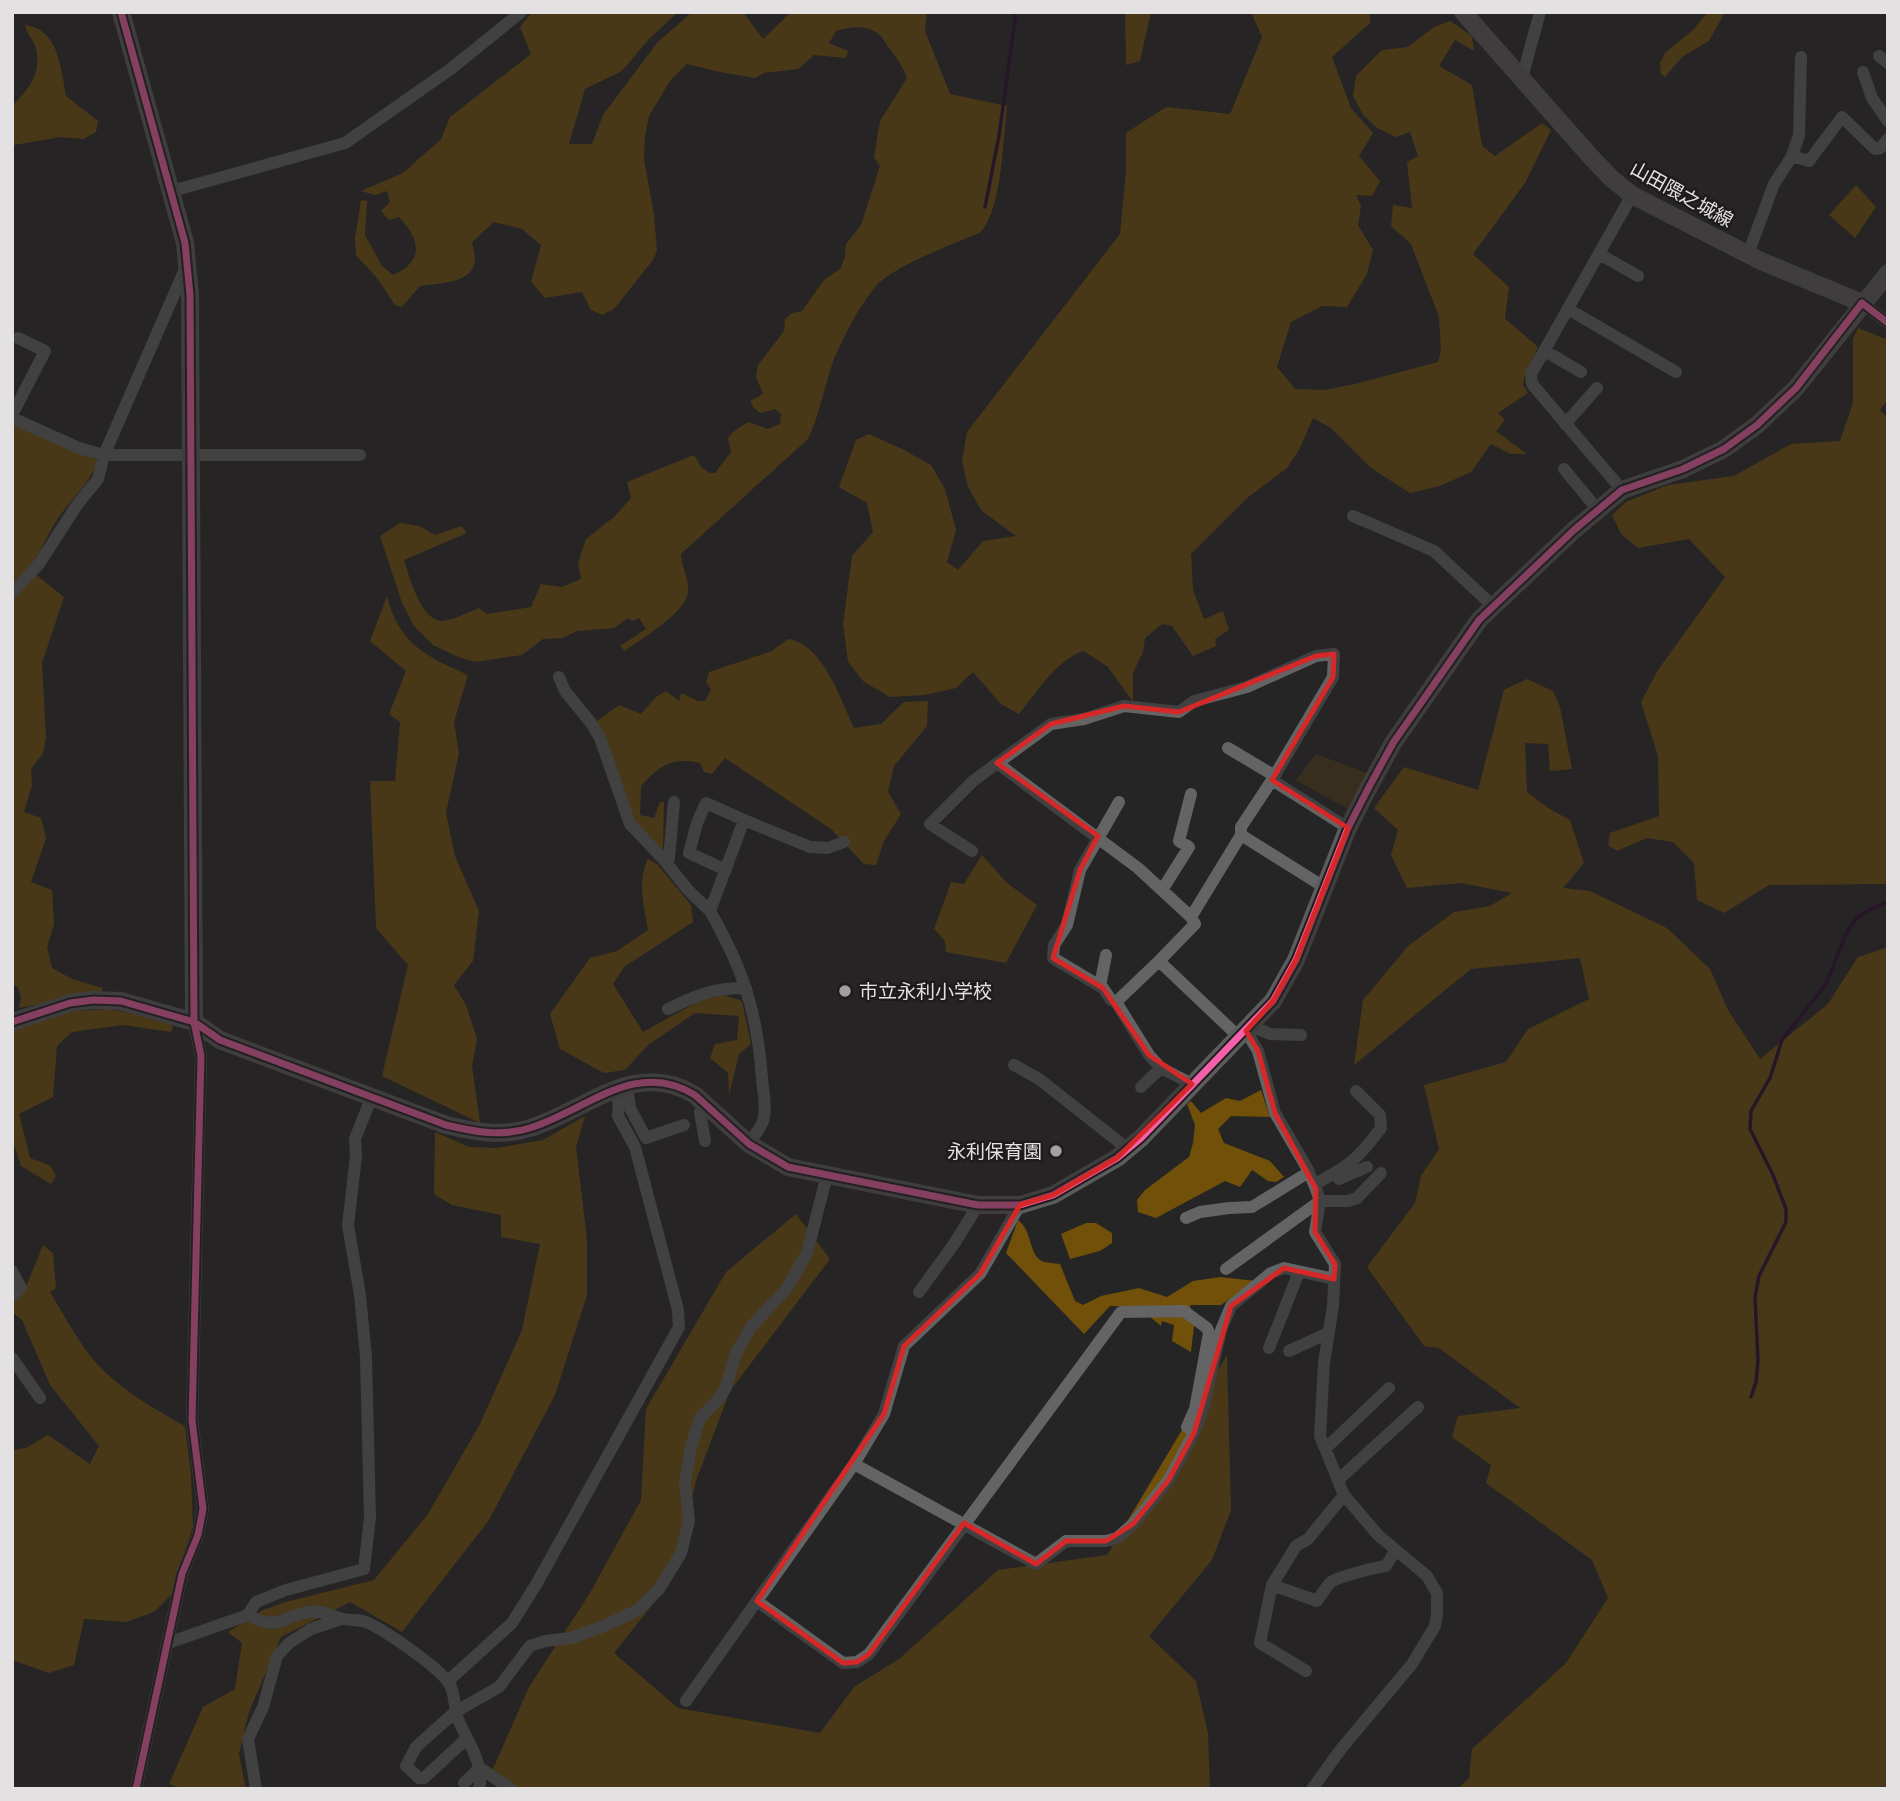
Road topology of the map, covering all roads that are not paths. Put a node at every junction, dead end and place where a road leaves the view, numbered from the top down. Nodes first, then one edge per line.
1 (121, 12) edge
2 (521, 12) edge
3 (1463, 12) edge
4 (1540, 12) edge
5 (1801, 57) dead end
6 (1863, 72) dead end
7 (1522, 78) junction
8 (1888, 121) edge
9 (1888, 139) edge
10 (1792, 156) junction
11 (172, 191) junction
12 (1632, 195) junction
13 (1599, 254) junction
14 (1748, 254) junction
15 (187, 264) junction
16 (1888, 273) edge
17 (1637, 276) dead end
18 (1862, 303) junction
19 (1568, 309) junction
20 (1888, 323) edge
21 (18, 338) dead end
22 (1545, 351) junction
23 (1581, 372) dead end
24 (1676, 372) dead end
25 (1597, 388) dead end
26 (12, 417) edge
27 (1565, 424) junction
28 (104, 455) junction
29 (360, 455) dead end
30 (190, 456) junction
31 (1564, 469) dead end
32 (1622, 490) junction
33 (1598, 510) junction
34 (1353, 516) dead end
35 (12, 593) edge
36 (1493, 606) junction
37 (559, 677) dead end
38 (1228, 748) dead end
39 (997, 763) junction
40 (1273, 778) junction
41 (1191, 793) dead end
42 (674, 802) dead end
43 (1119, 802) dead end
44 (744, 820) junction
45 (1348, 828) junction
46 (1241, 835) junction
47 (1098, 836) junction
48 (844, 842) dead end
49 (972, 850) dead end
50 (689, 853) junction
51 (667, 859) junction
52 (726, 870) junction
53 (1324, 887) junction
54 (1162, 890) junction
55 (710, 911) junction
56 (1191, 917) junction
57 (1106, 955) dead end
58 (1159, 961) junction
59 (1100, 986) junction
60 (746, 988) junction
61 (1116, 1002) junction
62 (668, 1009) dead end
63 (12, 1022) edge
64 (194, 1022) junction
65 (1245, 1032) junction
66 (1301, 1035) dead end
67 (1014, 1065) dead end
68 (1161, 1068) junction
69 (1192, 1084) junction
70 (1141, 1087) dead end
71 (619, 1088) junction
72 (1356, 1091) dead end
73 (372, 1096) junction
74 (705, 1104) junction
75 (684, 1125) dead end
76 (705, 1141) dead end
77 (749, 1144) junction
78 (1128, 1149) junction
79 (1367, 1167) dead end
80 (1381, 1173) dead end
81 (827, 1175) junction
82 (1315, 1187) junction
83 (978, 1205) junction
84 (1020, 1205) junction
85 (1186, 1218) dead end
86 (1226, 1269) dead end
87 (12, 1271) edge
88 (1299, 1272) junction
89 (1334, 1279) junction
90 (919, 1292) dead end
91 (12, 1296) edge
92 (1328, 1333) junction
93 (1269, 1348) dead end
94 (1289, 1352) dead end
95 (12, 1358) edge
96 (1389, 1388) dead end
97 (40, 1398) dead end
98 (1418, 1407) dead end
99 (1187, 1427) dead end
100 (1326, 1448) junction
101 (854, 1464) junction
102 (1339, 1480) junction
103 (1344, 1495) junction
104 (964, 1523) junction
105 (1395, 1551) junction
106 (1272, 1585) junction
107 (757, 1601) junction
108 (248, 1615) junction
109 (341, 1619) junction
110 (168, 1643) junction
111 (1306, 1671) dead end
112 (448, 1681) junction
113 (686, 1701) dead end
114 (455, 1712) junction
115 (466, 1739) junction
116 (480, 1768) junction
117 (464, 1783) dead end
118 (136, 1789) edge
119 (256, 1789) edge
120 (479, 1789) edge
121 (511, 1789) edge
122 (1312, 1789) edge

1 - 11 street
2 - 11 street
3 - 7 street, 山田隈之城線
4 - 7 street
5 - 10 street
6 - 8 street
7 - 12 street, 山田隈之城線
9 - 10 street
10 - 14 street
11 - 15 street
12 - 13 street
12 - 14 street, 山田隈之城線
13 - 17 street
13 - 19 street
14 - 18 street, 山田隈之城線
15 - 28 street
15 - 30 street
16 - 18 street
18 - 20 street
18 - 32 street
19 - 22 street
19 - 24 street
21 - 26 street
22 - 23 street
22 - 27 street
25 - 27 street
26 - 28 street
27 - 32 street
28 - 30 street
28 - 35 street
29 - 30 street
30 - 64 street
31 - 33 street
32 - 33 street
33 - 36 street
34 - 36 street
36 - 45 street
37 - 51 street
38 - 40 street
39 - 40 street
39 - 47 street
39 - 49 street
40 - 45 street
40 - 46 street
41 - 54 street
42 - 51 street
43 - 47 street
44 - 48 street
44 - 50 street
44 - 52 street
45 - 53 street
46 - 53 street
46 - 56 street
47 - 54 street
47 - 59 street
50 - 51 street
50 - 52 street
51 - 55 street
52 - 55 street
53 - 65 street
54 - 56 street
55 - 60 street
56 - 58 street
57 - 59 street
58 - 61 street
58 - 65 street
59 - 61 street
60 - 62 street
60 - 77 street
61 - 68 street
63 - 64 street
64 - 73 street
64 - 110 street
65 - 66 street
65 - 69 street
65 - 82 street
67 - 78 street
68 - 69 street
68 - 70 street
69 - 78 street
71 - 73 street
71 - 74 street
71 - 75 street
71 - 112 street
72 - 82 street
73 - 108 street
74 - 76 street
74 - 77 street
77 - 81 street
78 - 84 street
79 - 82 street
80 - 82 street
81 - 83 street
81 - 114 street
82 - 85 street
82 - 86 street
82 - 89 street
83 - 84 street
83 - 90 street
84 - 101 street
87 - 91 street
88 - 89 street
88 - 93 street
88 - 104 street
89 - 92 street
92 - 94 street
92 - 100 street
95 - 97 street
96 - 100 street
98 - 102 street
99 - 104 street
100 - 102 street
101 - 104 street
101 - 107 street
102 - 103 street
103 - 105 street
103 - 106 street
104 - 107 street
105 - 106 street
105 - 122 street
106 - 111 street
107 - 113 street
108 - 109 street
108 - 110 street
109 - 112 street
109 - 119 street
110 - 118 street
112 - 114 street
114 - 115 street
114 - 115 street
115 - 116 street
116 - 117 street
116 - 120 street
116 - 121 street

